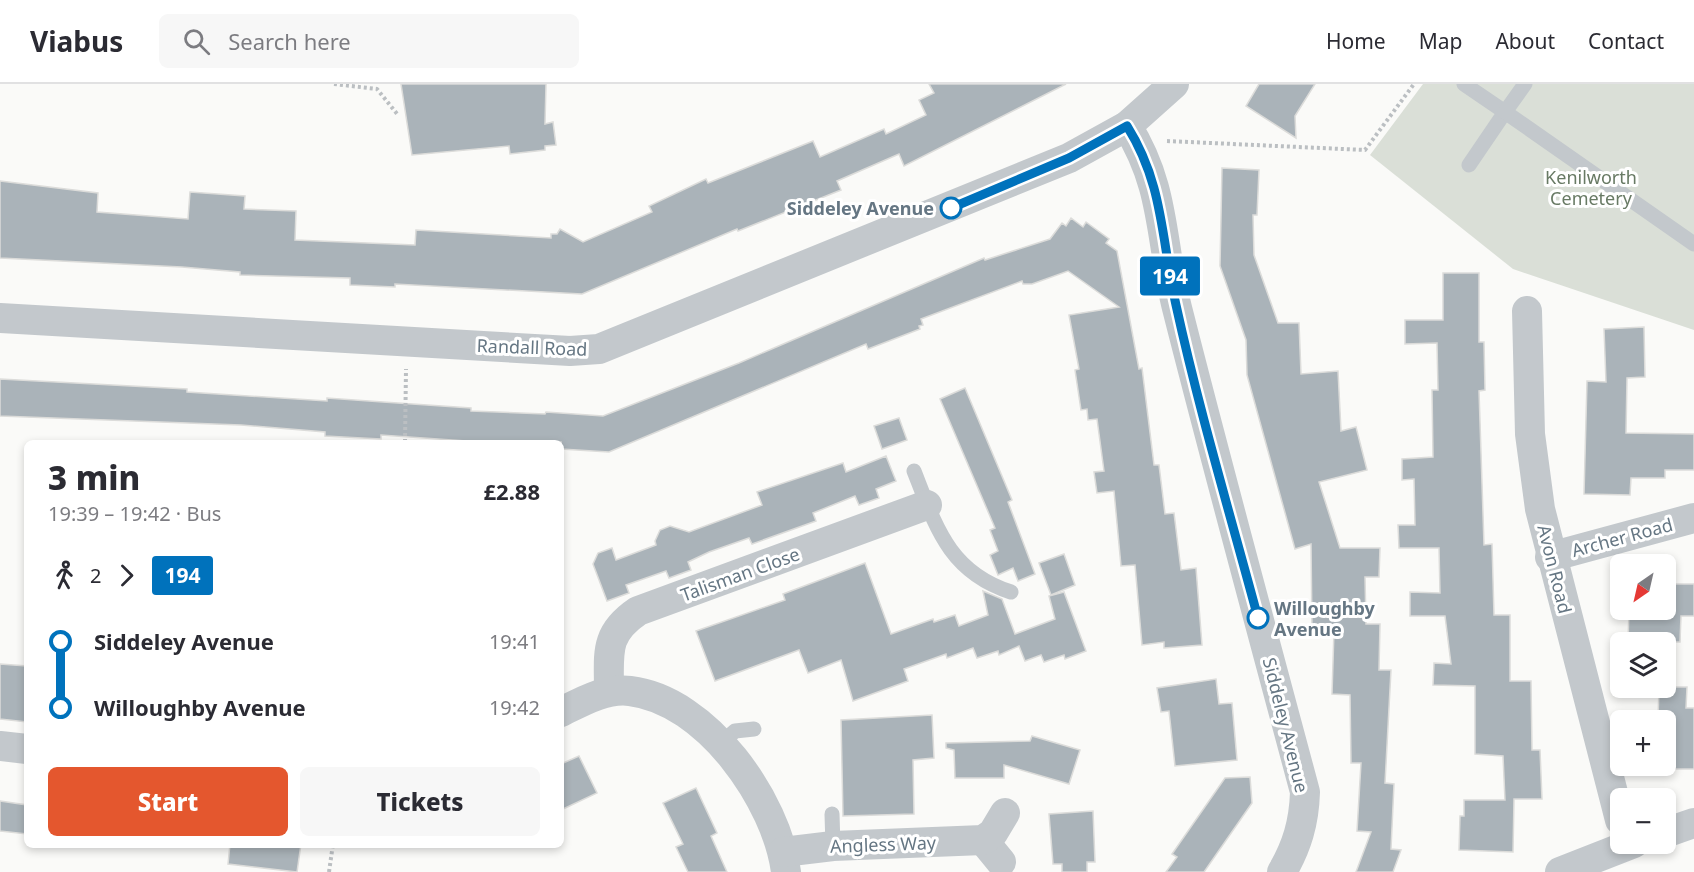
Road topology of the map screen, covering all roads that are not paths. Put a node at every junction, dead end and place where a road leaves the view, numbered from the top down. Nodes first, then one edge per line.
1 (1174, 84) edge
2 (1464, 84) edge
3 (1525, 84) edge
4 (1505, 112) junction
5 (1132, 133) junction
6 (1469, 165) dead end
7 (1694, 244) edge
8 (1527, 311) dead end
9 (0, 318) edge
10 (914, 471) dead end
11 (927, 505) junction
12 (1694, 518) edge
13 (1550, 557) junction
14 (1011, 592) dead end
15 (609, 691) junction
16 (564, 711) edge
17 (754, 729) dead end
18 (720, 744) junction
19 (0, 746) edge
20 (24, 749) edge
21 (1613, 788) edge
22 (1005, 813) dead end
23 (832, 814) dead end
24 (1694, 823) edge
25 (1676, 829) edge
26 (833, 846) junction
27 (1610, 847) edge
28 (785, 862) edge
29 (1281, 872) edge
30 (1560, 872) edge

1 - 5 street, Randall Road
2 - 4 lane
3 - 4 lane
4 - 6 lane
4 - 7 lane
5 - 9 street, Randall Road
5 - 29 street, Siddeley Avenue
8 - 13 street, Avon Road
10 - 11 lane
11 - 14 lane
11 - 15 street, Talisman Close
12 - 13 street, Archer Road
13 - 21 street, Avon Road
15 - 16 street
15 - 18 street
17 - 18 lane
18 - 28 street
19 - 20 street
22 - 26 street, Angless Way
23 - 26 lane
24 - 25 street
26 - 28 street, Angless Way
27 - 30 street

